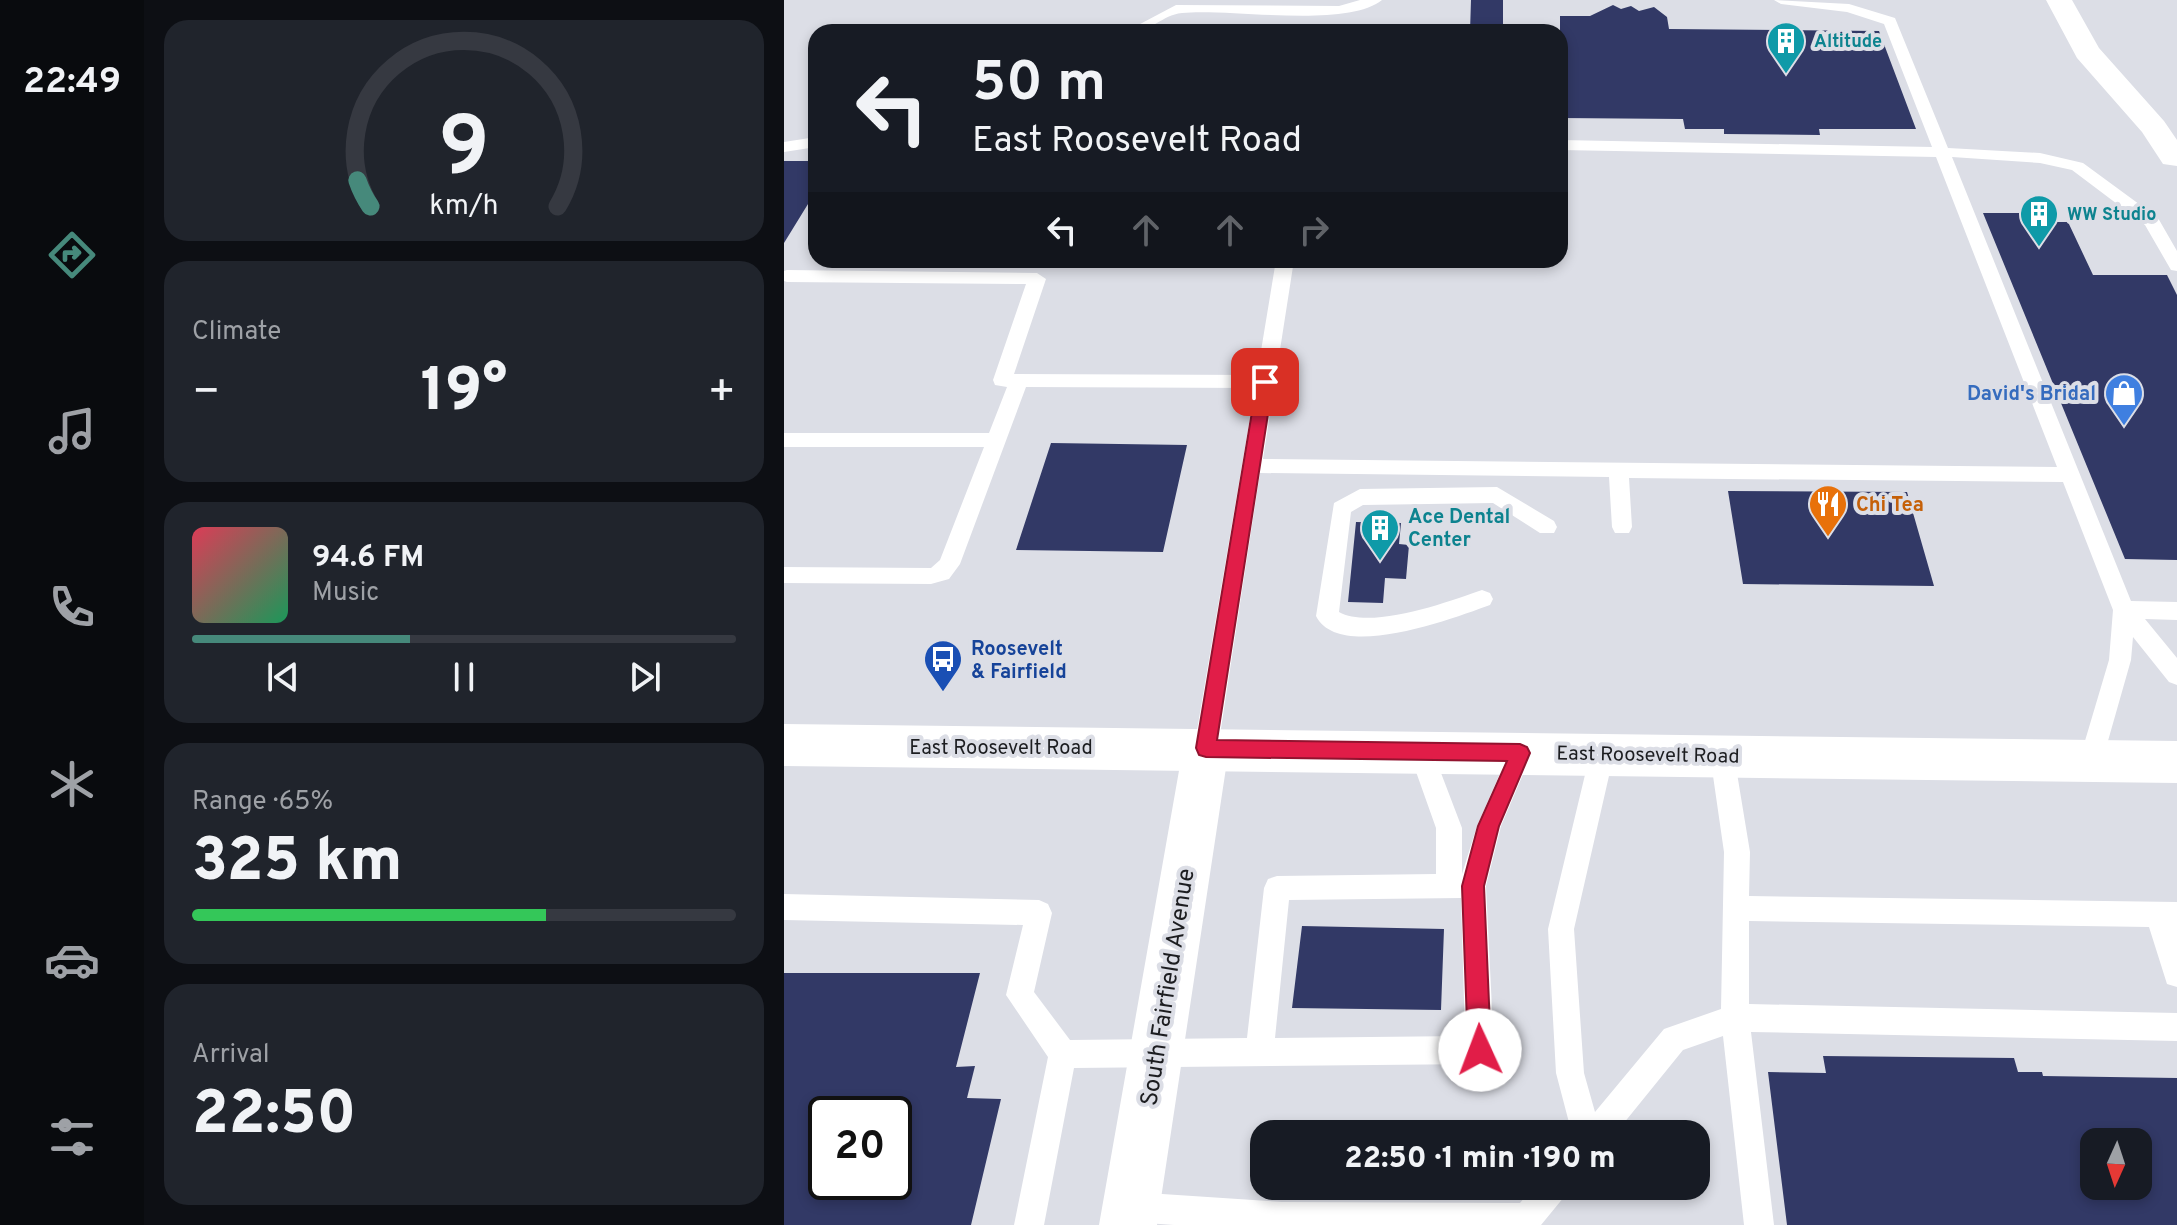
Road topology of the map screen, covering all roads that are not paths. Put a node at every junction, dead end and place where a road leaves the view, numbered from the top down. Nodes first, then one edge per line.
1 (1375, 0) edge
2 (1781, 0) edge
3 (2059, 0) edge
4 (1147, 24) edge
5 (808, 143) edge
6 (1568, 145) edge
7 (784, 147) edge
8 (1944, 152) junction
9 (2176, 159) edge
10 (2177, 266) edge
11 (1284, 268) edge
12 (787, 276) dead end
13 (1019, 381) junction
14 (1265, 382) junction
15 (784, 440) edge
16 (996, 440) junction
17 (1252, 466) junction
18 (1429, 467) junction
19 (1619, 470) junction
20 (2071, 475) junction
21 (1426, 496) junction
22 (1547, 527) dead end
23 (1622, 527) dead end
24 (784, 575) edge
25 (1482, 599) dead end
26 (2124, 610) junction
27 (2177, 611) edge
28 (2177, 675) edge
29 (787, 747) edge
30 (1206, 748) junction
31 (1421, 752) junction
32 (1520, 753) junction
33 (1602, 754) junction
34 (1722, 755) junction
35 (2091, 761) junction
36 (2177, 762) edge
37 (1461, 887) junction
38 (784, 907) edge
39 (1737, 908) junction
40 (2168, 915) edge
41 (2177, 974) edge
42 (1735, 1018) junction
43 (2177, 1027) edge
44 (1155, 1053) junction
45 (1259, 1053) junction
46 (1063, 1054) junction
47 (1583, 1120) edge
48 (1607, 1120) edge
49 (1543, 1200) edge
50 (1129, 1216) edge
51 (1282, 1221) edge
52 (1527, 1222) edge
53 (1029, 1225) edge
54 (1759, 1225) edge

1 - 4 lane
2 - 8 lane
3 - 9 street
5 - 7 lane
6 - 8 lane
8 - 10 lane
8 - 20 lane
11 - 14 lane
12 - 13 lane
13 - 14 lane
13 - 16 lane
14 - 17 lane
15 - 16 lane
16 - 24 lane
17 - 18 lane
17 - 30 lane
18 - 19 lane
18 - 21 lane
19 - 20 lane
19 - 23 lane
20 - 26 lane
21 - 22 lane
21 - 25 lane
26 - 27 lane
26 - 28 lane
26 - 35 lane
29 - 30 main road, East Roosevelt Road
30 - 31 main road, East Roosevelt Road
30 - 44 street, South Fairfield Avenue
31 - 32 main road, East Roosevelt Road
31 - 37 lane
32 - 33 main road, East Roosevelt Road
32 - 37 lane
33 - 34 main road, East Roosevelt Road
33 - 47 lane
34 - 35 main road, East Roosevelt Road
34 - 39 lane
35 - 36 main road, East Roosevelt Road
37 - 45 lane
37 - 45 lane
38 - 46 lane
39 - 40 lane
39 - 42 lane
40 - 41 lane
42 - 43 lane
42 - 48 lane
42 - 54 lane
44 - 45 lane
44 - 46 lane
44 - 50 street, South Fairfield Avenue
46 - 53 lane
49 - 52 lane
50 - 51 lane
51 - 52 lane

